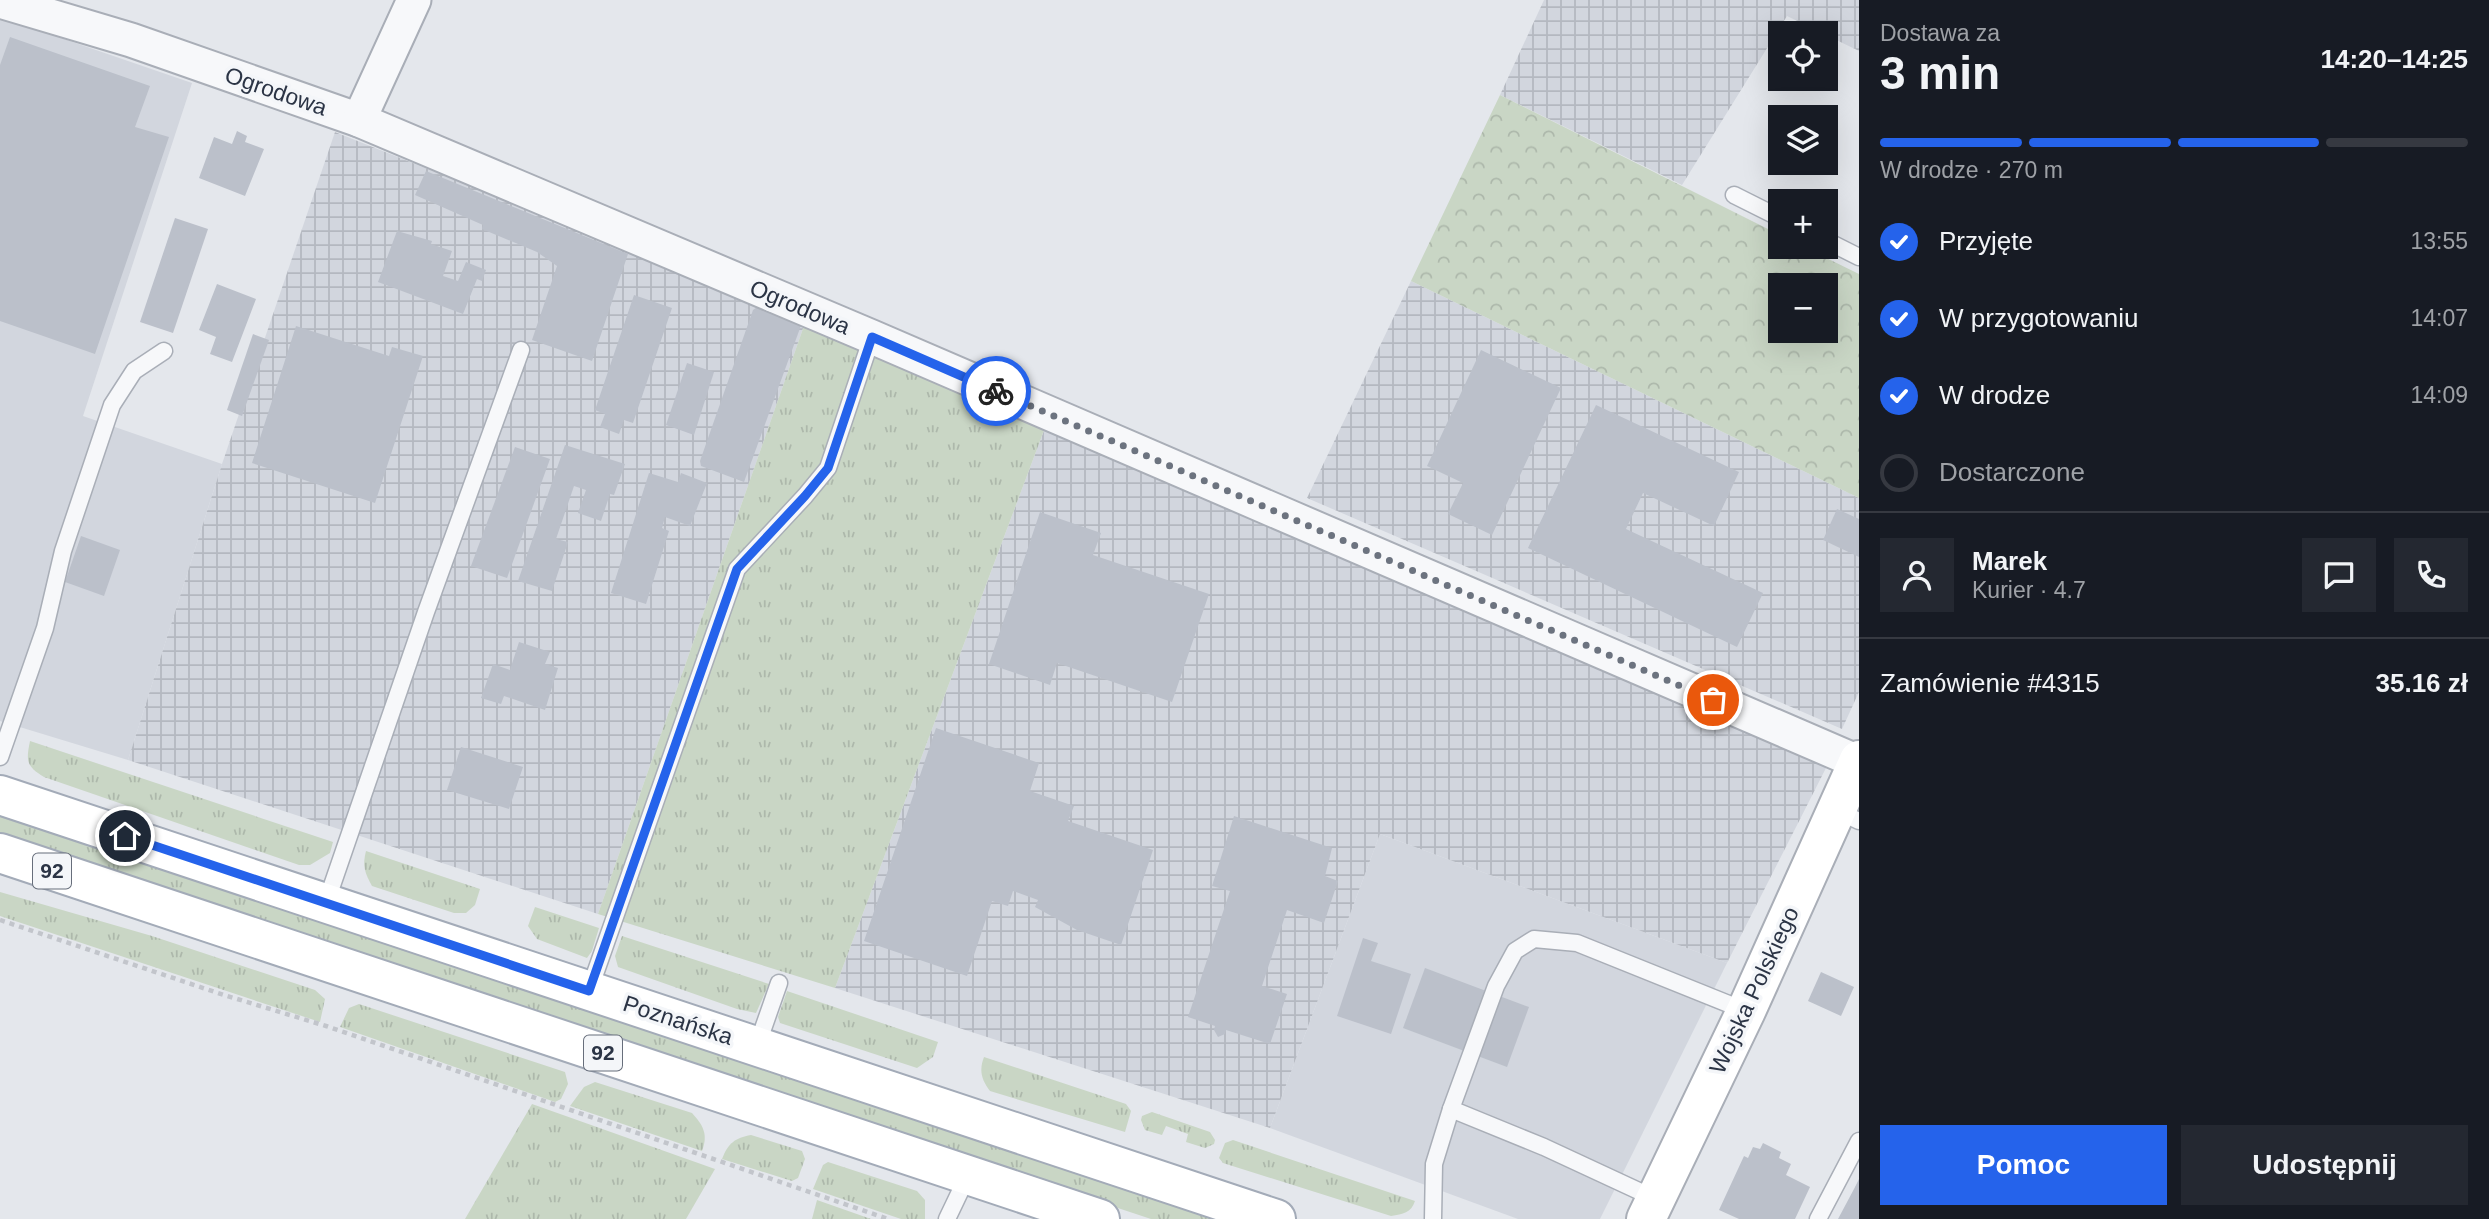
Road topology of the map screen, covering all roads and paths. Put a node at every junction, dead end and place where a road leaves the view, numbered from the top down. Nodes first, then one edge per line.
1 (414, 0) edge
2 (0, 1) edge
3 (359, 120) junction
4 (1734, 195) dead end
5 (1768, 212) edge
6 (1838, 246) edge
7 (1859, 257) edge
8 (872, 337) junction
9 (521, 350) dead end
10 (164, 351) dead end
11 (0, 758) edge
12 (1858, 761) edge
13 (0, 795) edge
14 (1848, 815) edge
15 (0, 853) edge
16 (326, 903) junction
17 (0, 920) edge
18 (779, 983) dead end
19 (589, 991) junction
20 (1746, 1011) junction
21 (757, 1046) junction
22 (1451, 1109) junction
23 (1859, 1141) edge
24 (968, 1175) junction
25 (1651, 1209) edge
26 (888, 1219) edge
27 (947, 1219) edge
28 (1100, 1219) edge
29 (1276, 1219) edge
30 (1433, 1219) edge
31 (1818, 1219) edge

1 - 3 street
2 - 3 street, Ogrodowa
3 - 8 street, Ogrodowa
4 - 5 lane
6 - 7 lane
8 - 12 street, Ogrodowa
8 - 19 lane
9 - 16 lane
10 - 11 lane
12 - 14 main road, Wojska Polskiego
13 - 16 main road, Poznańska / 92
14 - 20 main road, Wojska Polskiego
15 - 24 main road, 92
16 - 19 main road, Poznańska / 92
17 - 26 path
18 - 21 lane
19 - 21 main road, Poznańska / 92
20 - 22 lane
20 - 25 main road, Wojska Polskiego
21 - 29 main road, Poznańska / 92
22 - 25 lane
22 - 30 lane
23 - 31 lane
24 - 27 lane
24 - 28 main road, 92

